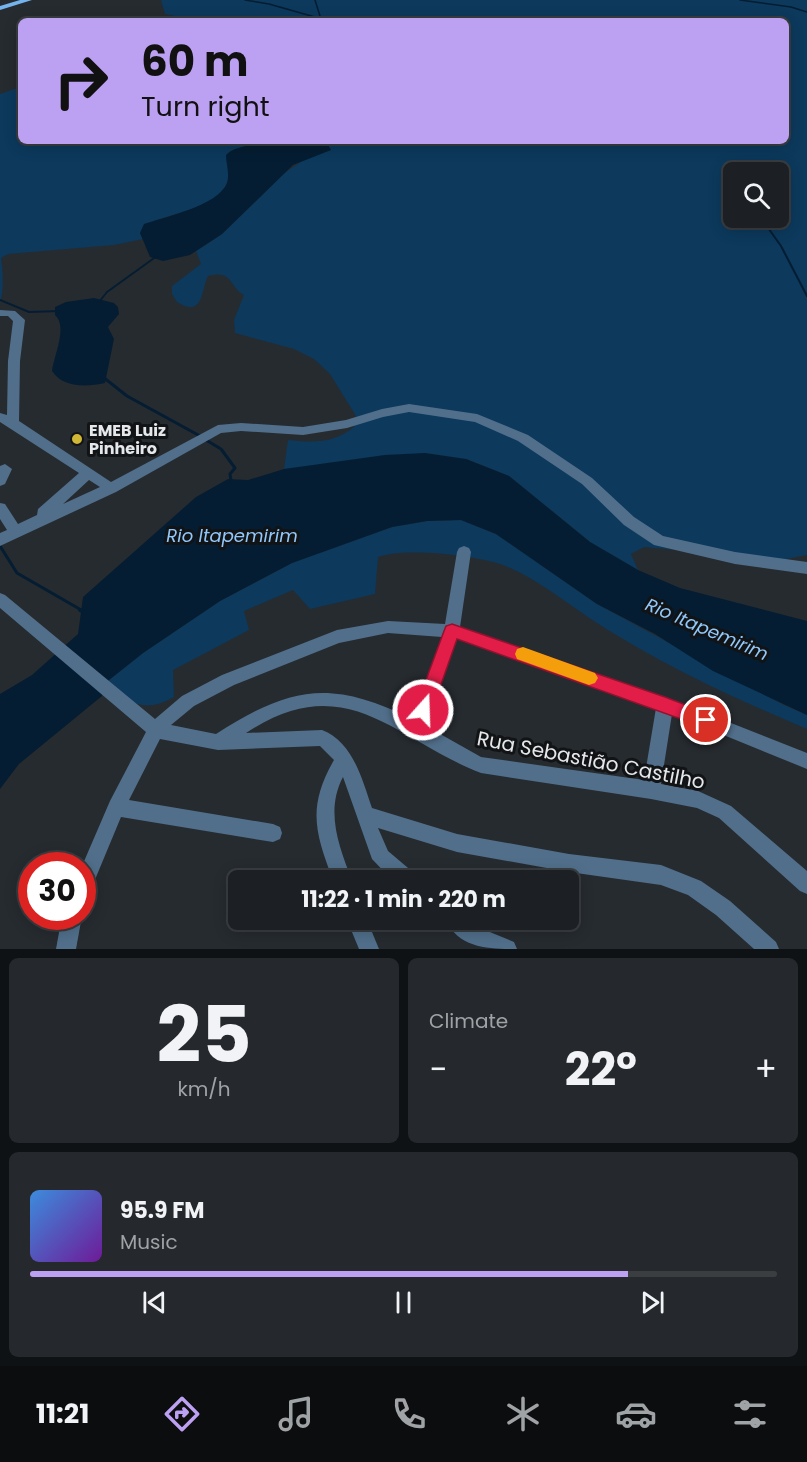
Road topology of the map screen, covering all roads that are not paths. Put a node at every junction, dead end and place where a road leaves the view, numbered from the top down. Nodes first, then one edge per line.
1 (28, 0) edge
2 (0, 9) edge
3 (0, 314) edge
4 (0, 417) edge
5 (13, 423) junction
6 (88, 473) junction
7 (111, 488) junction
8 (0, 508) edge
9 (32, 523) junction
10 (7, 537) edge
11 (464, 552) dead end
12 (807, 568) edge
13 (0, 599) edge
14 (452, 631) junction
15 (665, 704) junction
16 (156, 730) junction
17 (416, 730) junction
18 (218, 742) junction
19 (344, 759) junction
20 (807, 761) edge
21 (651, 790) junction
22 (116, 807) junction
23 (365, 815) junction
24 (273, 833) dead end
25 (96, 853) edge
26 (338, 870) edge
27 (396, 870) edge
28 (807, 884) edge
29 (69, 930) edge
30 (361, 930) edge
31 (464, 930) edge
32 (474, 942) edge
33 (66, 949) edge
34 (369, 949) edge
35 (507, 949) edge
36 (769, 949) edge

1 - 2 main road
3 - 5 street
4 - 5 street
5 - 6 street
6 - 7 street
6 - 9 street
7 - 9 street
7 - 12 street
8 - 10 street
9 - 10 street
11 - 14 street
13 - 16 street
14 - 15 street
14 - 16 street
14 - 17 street
15 - 20 street
15 - 21 street
16 - 18 street
16 - 22 street
17 - 18 street, Rua Sebastião Castilho
17 - 21 street, Rua Sebastião Castilho
18 - 19 street
19 - 23 street
19 - 26 street
21 - 28 street, Rua Sebastião Castilho
22 - 24 street
22 - 25 street
23 - 27 street
23 - 36 street
29 - 33 street
30 - 34 street
31 - 32 street
32 - 35 street

